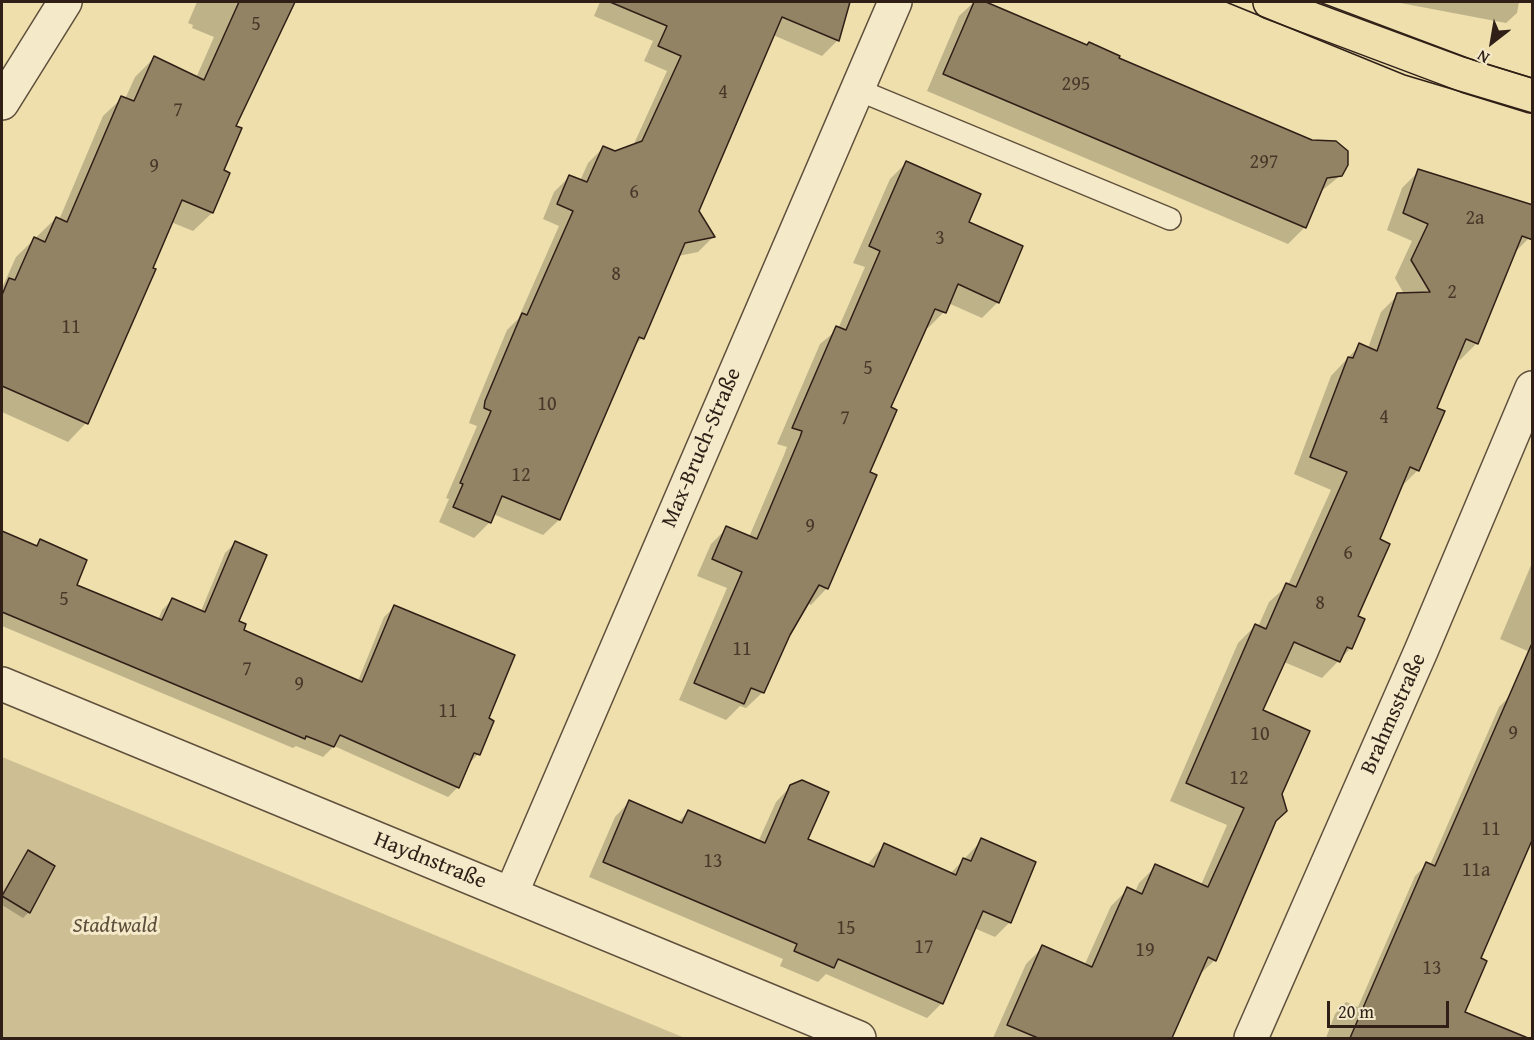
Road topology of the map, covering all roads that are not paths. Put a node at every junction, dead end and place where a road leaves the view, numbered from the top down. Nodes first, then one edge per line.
1 (65, 2) edge
2 (895, 2) edge
3 (1270, 2) edge
4 (856, 89) junction
5 (1533, 96) edge
6 (2, 103) edge
7 (1170, 219) dead end
8 (1533, 388) edge
9 (2, 684) edge
10 (511, 894) junction
11 (859, 1038) edge
12 (1251, 1038) edge

1 - 6 street
2 - 4 street, Max-Bruch-Straße
3 - 5 main road
4 - 7 lane
4 - 10 street, Max-Bruch-Straße
8 - 12 street, Brahmsstraße
9 - 10 street, Haydnstraße
10 - 11 street, Haydnstraße

